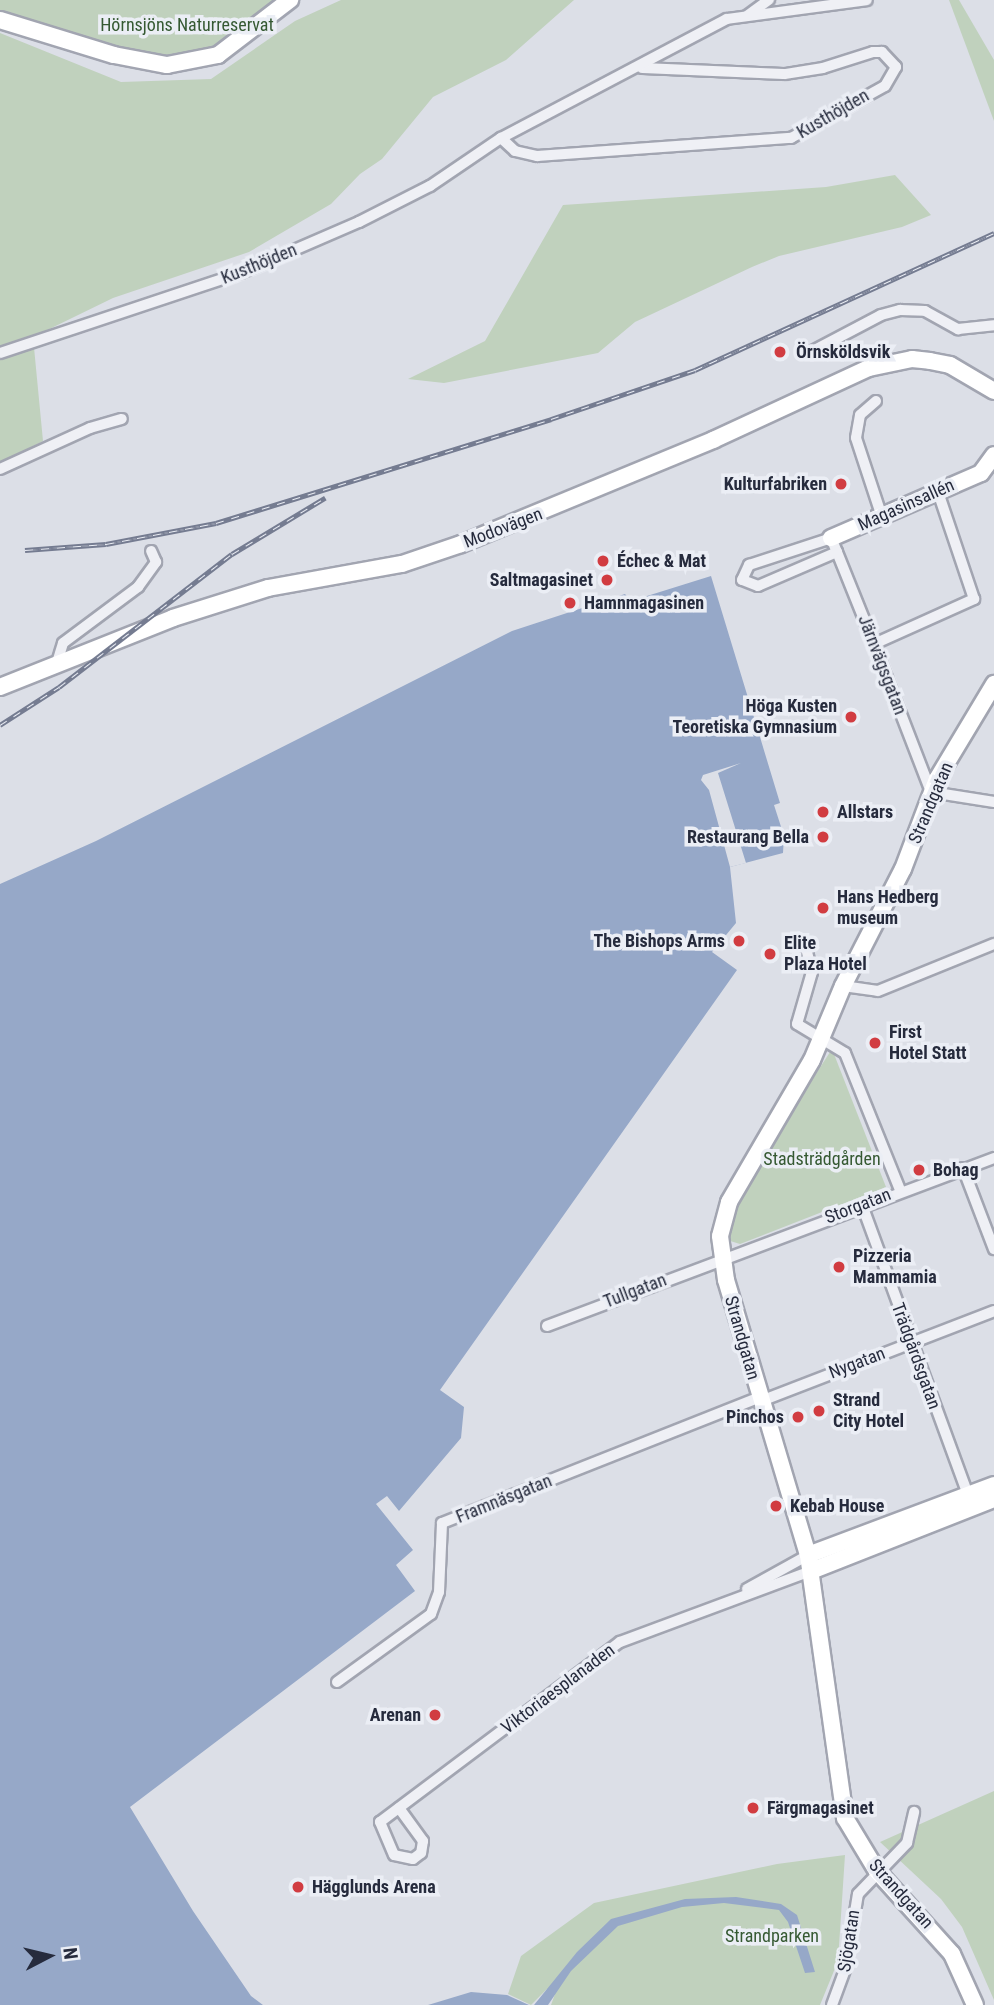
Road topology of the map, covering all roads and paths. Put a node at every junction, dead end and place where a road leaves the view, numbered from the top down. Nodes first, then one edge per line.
1 (290, 0) edge
2 (769, 0) edge
3 (867, 0) edge
4 (747, 16) junction
5 (0, 20) edge
6 (642, 68) junction
7 (500, 138) junction
8 (994, 325) edge
9 (0, 353) edge
10 (809, 353) dead end
11 (993, 394) edge
12 (876, 401) dead end
13 (122, 419) dead end
14 (994, 455) edge
15 (0, 469) edge
16 (988, 474) edge
17 (938, 492) junction
18 (882, 517) junction
19 (834, 545) junction
20 (151, 551) dead end
21 (874, 645) junction
22 (56, 666) junction
23 (994, 684) edge
24 (0, 687) edge
25 (931, 792) junction
26 (994, 803) edge
27 (993, 946) edge
28 (806, 948) dead end
29 (843, 986) junction
30 (823, 1037) junction
31 (994, 1158) edge
32 (964, 1168) junction
33 (900, 1190) junction
34 (862, 1205) junction
35 (994, 1250) edge
36 (729, 1255) junction
37 (994, 1311) edge
38 (547, 1325) dead end
39 (910, 1342) junction
40 (760, 1399) junction
41 (994, 1485) edge
42 (994, 1499) edge
43 (970, 1501) junction
44 (810, 1563) junction
45 (337, 1682) dead end
46 (399, 1808) junction
47 (914, 1812) dead end
48 (877, 1871) junction
49 (832, 2005) edge
50 (975, 2005) edge

1 - 5 main road
2 - 4 street, Kusthöjden
3 - 4 street, Kusthöjden
4 - 6 street, Kusthöjden
6 - 7 street, Kusthöjden
6 - 7 street, Kusthöjden
7 - 9 street, Kusthöjden
8 - 10 street
11 - 22 main road, Modovägen
12 - 18 street
13 - 15 street
14 - 16 main road
16 - 17 main road, Magasinsallén
17 - 18 main road, Magasinsallén
17 - 21 street
18 - 19 main road, Magasinsallén
19 - 19 street
19 - 21 street, Järnvägsgatan
20 - 22 street
21 - 25 street, Järnvägsgatan
22 - 24 main road, Modovägen
23 - 25 main road, Strandgatan
25 - 26 street
25 - 29 main road, Strandgatan
27 - 29 street
28 - 30 street
29 - 30 main road, Strandgatan
30 - 33 street
30 - 36 main road, Strandgatan
31 - 32 street, Storgatan
32 - 33 street, Storgatan
32 - 35 street
33 - 34 street, Storgatan
34 - 36 street, Storgatan
34 - 39 street, Trädgårdsgatan
36 - 38 street, Tullgatan
36 - 40 main road, Strandgatan
37 - 39 street, Nygatan
39 - 40 street, Nygatan
39 - 43 street, Trädgårdsgatan
40 - 44 main road, Strandgatan
40 - 45 street, Framnäsgatan
41 - 43 main road, Viktoriaesplanaden
42 - 43 main road, Viktoriaesplanaden
43 - 44 main road, Viktoriaesplanaden
44 - 46 street, Viktoriaesplanaden
44 - 48 main road, Strandgatan
46 - 46 street, Viktoriaesplanaden
47 - 48 street, Sjögatan
48 - 49 street, Sjögatan
48 - 50 main road, Strandgatan

